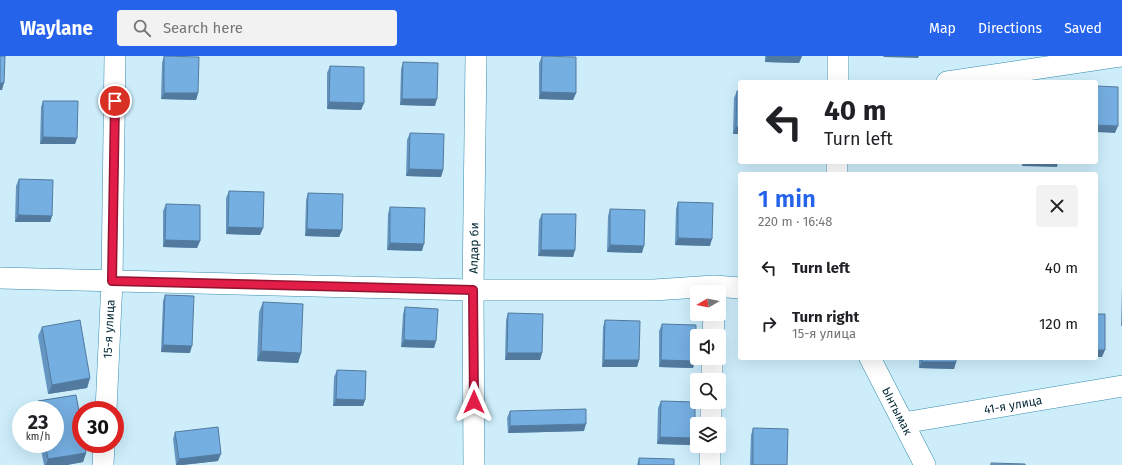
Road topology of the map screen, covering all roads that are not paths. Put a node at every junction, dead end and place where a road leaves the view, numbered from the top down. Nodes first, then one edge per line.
1 (115, 56) edge
2 (476, 56) edge
3 (838, 56) edge
4 (1120, 56) edge
5 (838, 80) edge
6 (960, 80) edge
7 (0, 278) edge
8 (112, 281) junction
9 (738, 288) edge
10 (690, 289) edge
11 (726, 289) edge
12 (473, 290) junction
13 (871, 360) edge
14 (1122, 386) edge
15 (106, 401) edge
16 (903, 423) junction
17 (104, 453) edge
18 (710, 453) edge
19 (103, 465) edge
20 (474, 465) edge
21 (710, 465) edge
22 (925, 465) edge

1 - 8 street, 15-я улица
2 - 12 street, Алдар би
3 - 5 street
4 - 6 street
7 - 8 street
8 - 12 street
8 - 15 street, 15-я улица
9 - 11 street
10 - 12 street
12 - 20 street, Алдар би
13 - 16 street, Ынтымак
14 - 16 street, 41-я улица
16 - 22 street, Ынтымак
17 - 19 street
18 - 21 street

